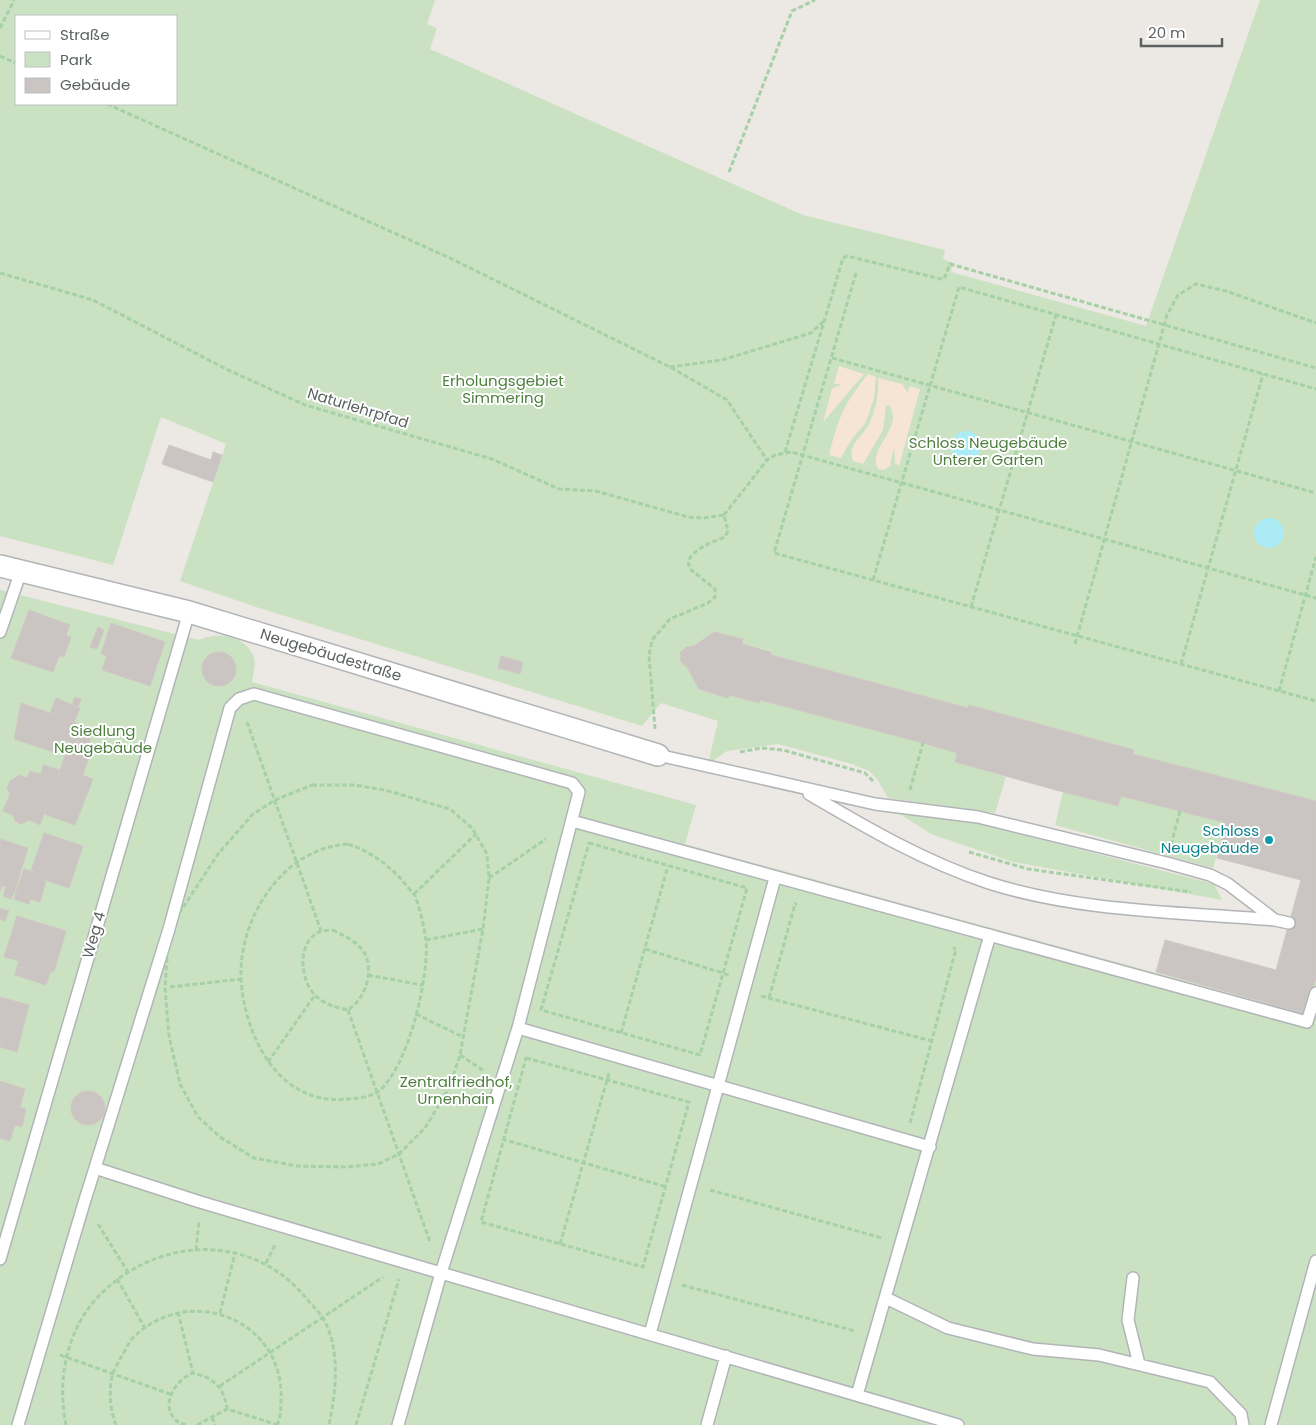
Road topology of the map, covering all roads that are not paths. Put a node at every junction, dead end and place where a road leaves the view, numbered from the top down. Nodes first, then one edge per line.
1 (0, 566) edge
2 (21, 572) junction
3 (189, 612) junction
4 (0, 632) edge
5 (658, 755) joint
6 (801, 789) junction
7 (572, 821) junction
8 (775, 878) junction
9 (1275, 920) junction
10 (1289, 923) dead end
11 (990, 934) junction
12 (1316, 993) edge
13 (518, 1028) junction
14 (717, 1085) junction
15 (930, 1148) junction
16 (95, 1168) junction
17 (0, 1259) edge
18 (1316, 1261) edge
19 (441, 1274) junction
20 (1133, 1278) dead end
21 (886, 1298) junction
22 (650, 1334) junction
23 (726, 1356) junction
24 (1140, 1364) junction
25 (857, 1395) junction
26 (18, 1425) edge
27 (398, 1425) edge
28 (707, 1425) edge
29 (958, 1425) edge
30 (1243, 1425) edge
31 (1270, 1425) edge

1 - 2 street, Neugebäudestraße
2 - 3 street, Neugebäudestraße
2 - 4 lane
3 - 5 street, Neugebäudestraße
3 - 17 lane, Weg 4
5 - 6 lane
6 - 9 lane
6 - 9 lane
7 - 8 lane
7 - 13 lane
7 - 16 lane
8 - 11 lane
8 - 14 lane
9 - 10 lane
11 - 12 lane
11 - 15 lane
13 - 14 lane
13 - 19 lane
14 - 15 lane
14 - 22 lane
15 - 21 lane
16 - 19 lane
16 - 26 lane
18 - 31 lane
19 - 22 lane
19 - 27 lane
20 - 24 lane
21 - 24 lane
21 - 25 lane
22 - 23 lane
23 - 25 lane
23 - 28 lane
24 - 30 lane
25 - 29 lane

